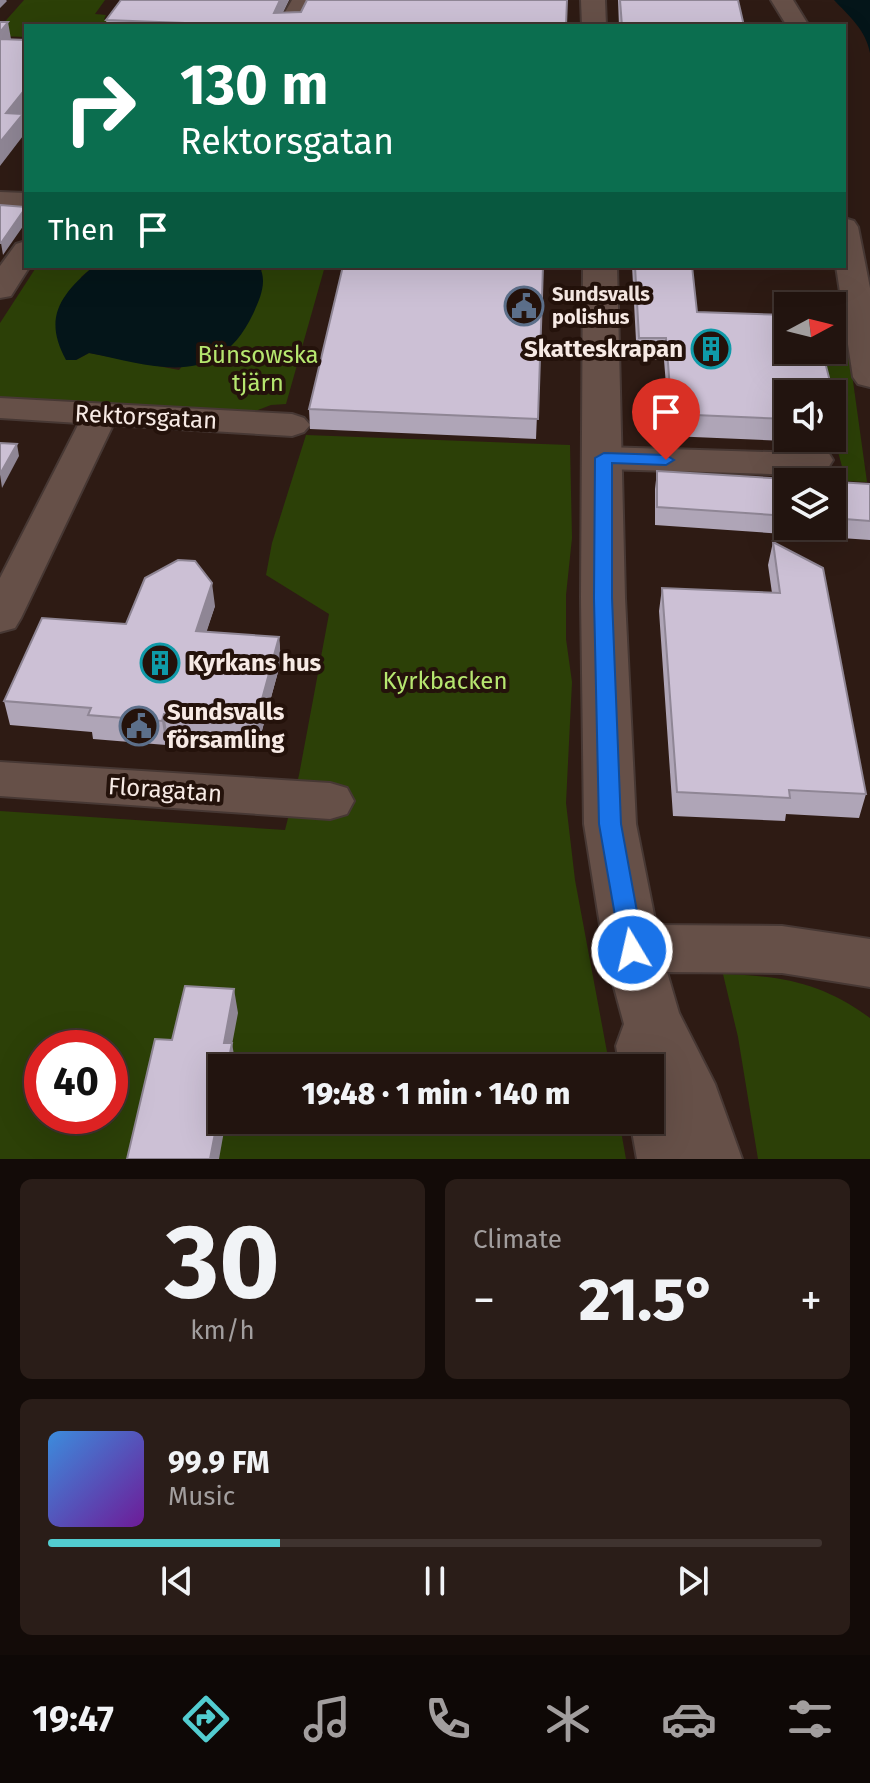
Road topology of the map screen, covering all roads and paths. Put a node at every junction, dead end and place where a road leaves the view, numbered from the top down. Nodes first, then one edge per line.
1 (303, 0) edge
2 (593, 0) edge
3 (782, 0) edge
4 (289, 24) edge
5 (594, 24) edge
6 (797, 24) edge
7 (0, 200) edge
8 (24, 201) edge
9 (846, 239) edge
10 (24, 253) edge
11 (600, 268) edge
12 (0, 289) edge
13 (870, 377) edge
14 (0, 408) edge
15 (100, 416) junction
16 (292, 425) dead end
17 (604, 458) junction
18 (815, 460) dead end
19 (0, 618) edge
20 (0, 779) edge
21 (330, 801) dead end
22 (632, 950) junction
23 (870, 963) edge
24 (650, 1017) junction
25 (669, 1159) edge
26 (710, 1159) edge

1 - 4 street
2 - 5 street
3 - 6 street
7 - 8 street
9 - 13 street
10 - 12 street
11 - 17 street
14 - 15 street, Rektorsgatan
15 - 16 street, Rektorsgatan
15 - 19 street
17 - 18 street
17 - 22 street
20 - 21 street, Floragatan
22 - 23 street
22 - 24 street
24 - 25 street
24 - 26 street

